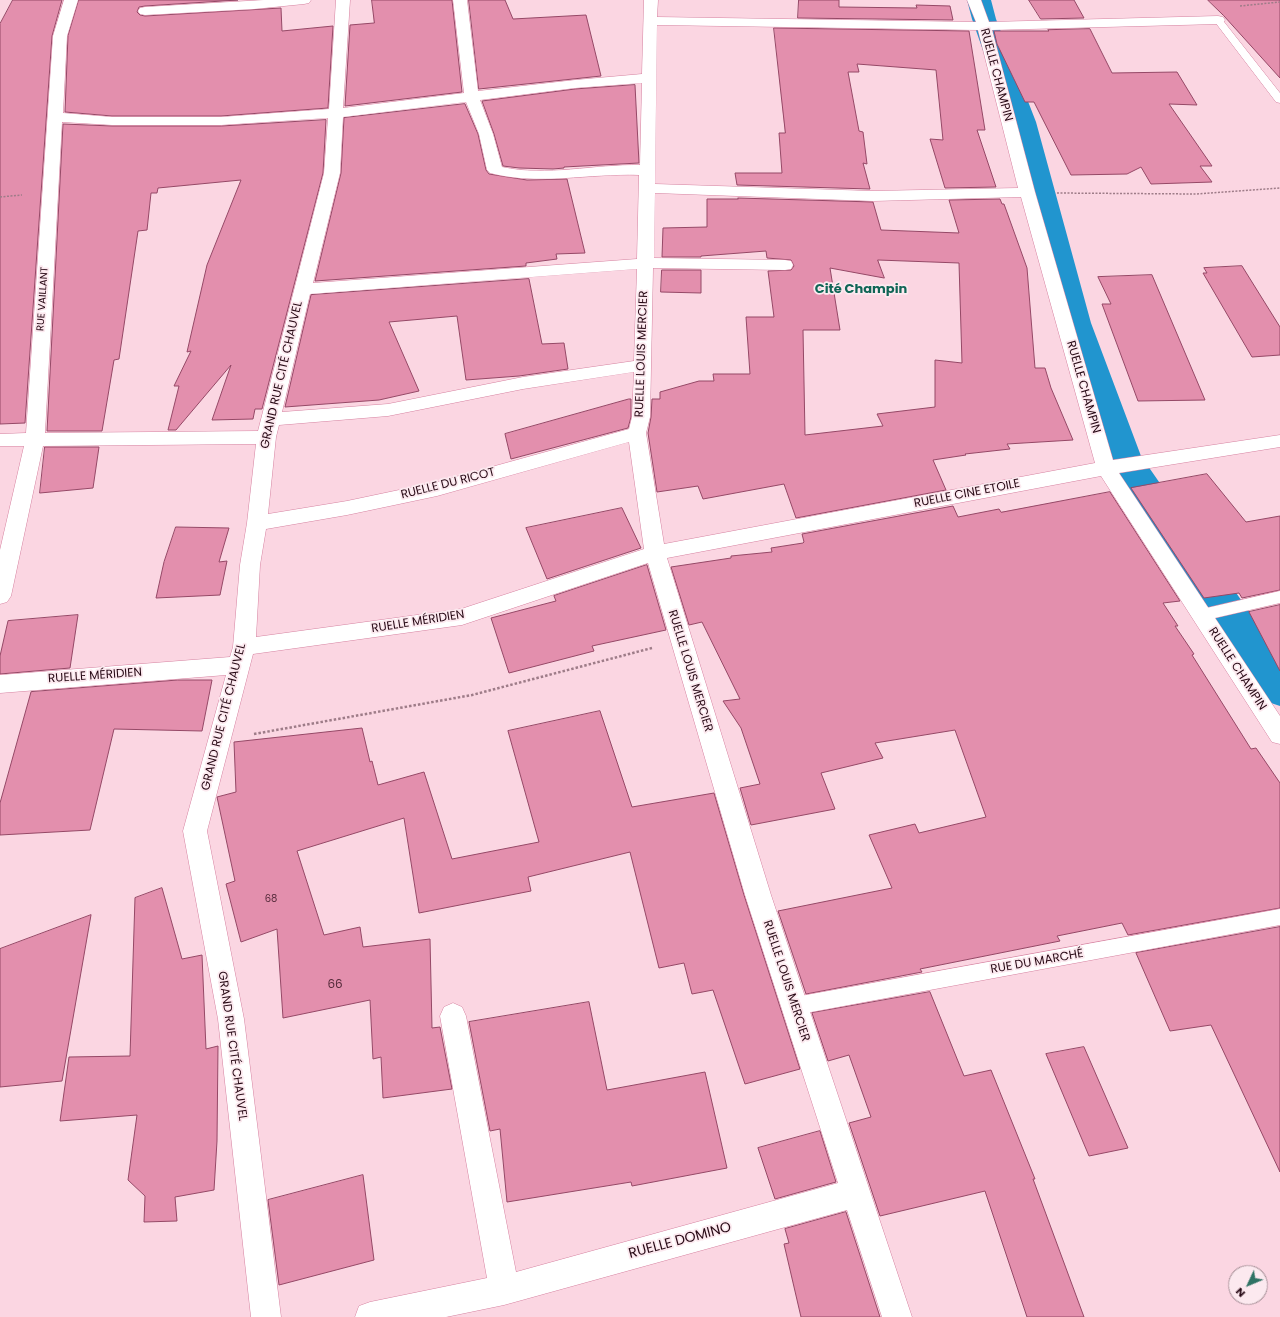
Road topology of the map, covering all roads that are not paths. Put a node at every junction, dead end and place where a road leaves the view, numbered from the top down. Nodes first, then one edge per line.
1 (71, 0) edge
2 (304, 0) edge
3 (343, 0) edge
4 (460, 0) edge
5 (974, 0) edge
6 (145, 11) dead end
7 (651, 11) edge
8 (1218, 20) joint
9 (984, 26) junction
10 (650, 78) junction
11 (472, 97) junction
12 (1280, 100) edge
13 (336, 113) junction
14 (55, 117) junction
15 (647, 179) junction
16 (1026, 192) junction
17 (644, 263) junction
18 (785, 265) dead end
19 (303, 289) junction
20 (643, 365) junction
21 (268, 428) junction
22 (637, 433) junction
23 (0, 440) edge
24 (35, 440) junction
25 (1280, 441) edge
26 (1106, 468) junction
27 (257, 523) junction
28 (655, 554) junction
29 (0, 596) edge
30 (1280, 597) edge
31 (1202, 615) junction
32 (241, 656) junction
33 (0, 684) edge
34 (1280, 735) edge
35 (1280, 917) edge
36 (795, 1006) junction
37 (453, 1016) dead end
38 (856, 1193) junction
39 (504, 1290) junction
40 (266, 1317) edge
41 (370, 1317) edge
42 (897, 1317) edge

1 - 14 street, RUE VAILLANT
2 - 6 street
3 - 13 street, GRAND RUE CITÉ CHAUVEL
4 - 11 street
5 - 9 street, RUELLE CHAMPIN
7 - 9 street
7 - 10 street, RUELLE LOUIS MERCIER
8 - 9 street
8 - 12 lane
9 - 16 street, RUELLE CHAMPIN
10 - 11 street
10 - 15 street, RUELLE LOUIS MERCIER
11 - 13 street
11 - 15 street
13 - 14 street
13 - 19 street, GRAND RUE CITÉ CHAUVEL
14 - 24 street, RUE VAILLANT
15 - 16 street
15 - 17 street, RUELLE LOUIS MERCIER
16 - 26 street, RUELLE CHAMPIN
17 - 18 street
17 - 19 street
17 - 20 street, RUELLE LOUIS MERCIER
19 - 21 street, GRAND RUE CITÉ CHAUVEL
20 - 21 street
20 - 22 street, RUELLE LOUIS MERCIER
21 - 24 street
21 - 27 street, GRAND RUE CITÉ CHAUVEL
22 - 27 street, RUELLE DU RICOT
22 - 28 street, RUELLE LOUIS MERCIER
23 - 24 street
24 - 29 street, RUE VAILLANT
25 - 26 street, RUELLE CINE ETOILE
26 - 28 street, RUELLE CINE ETOILE
26 - 31 street, RUELLE CHAMPIN
27 - 32 street, GRAND RUE CITÉ CHAUVEL
28 - 32 street, RUELLE MÉRIDIEN
28 - 36 street, RUELLE LOUIS MERCIER
30 - 31 lane
31 - 34 street, RUELLE CHAMPIN
32 - 33 street, RUELLE MÉRIDIEN
32 - 40 street, GRAND RUE CITÉ CHAUVEL
35 - 36 lane, RUE DU MARCHÉ
36 - 38 street, RUELLE LOUIS MERCIER
37 - 39 street
38 - 39 street, RUELLE DOMINO
38 - 42 street, RUELLE LOUIS MERCIER
39 - 41 street, RUELLE DOMINO

